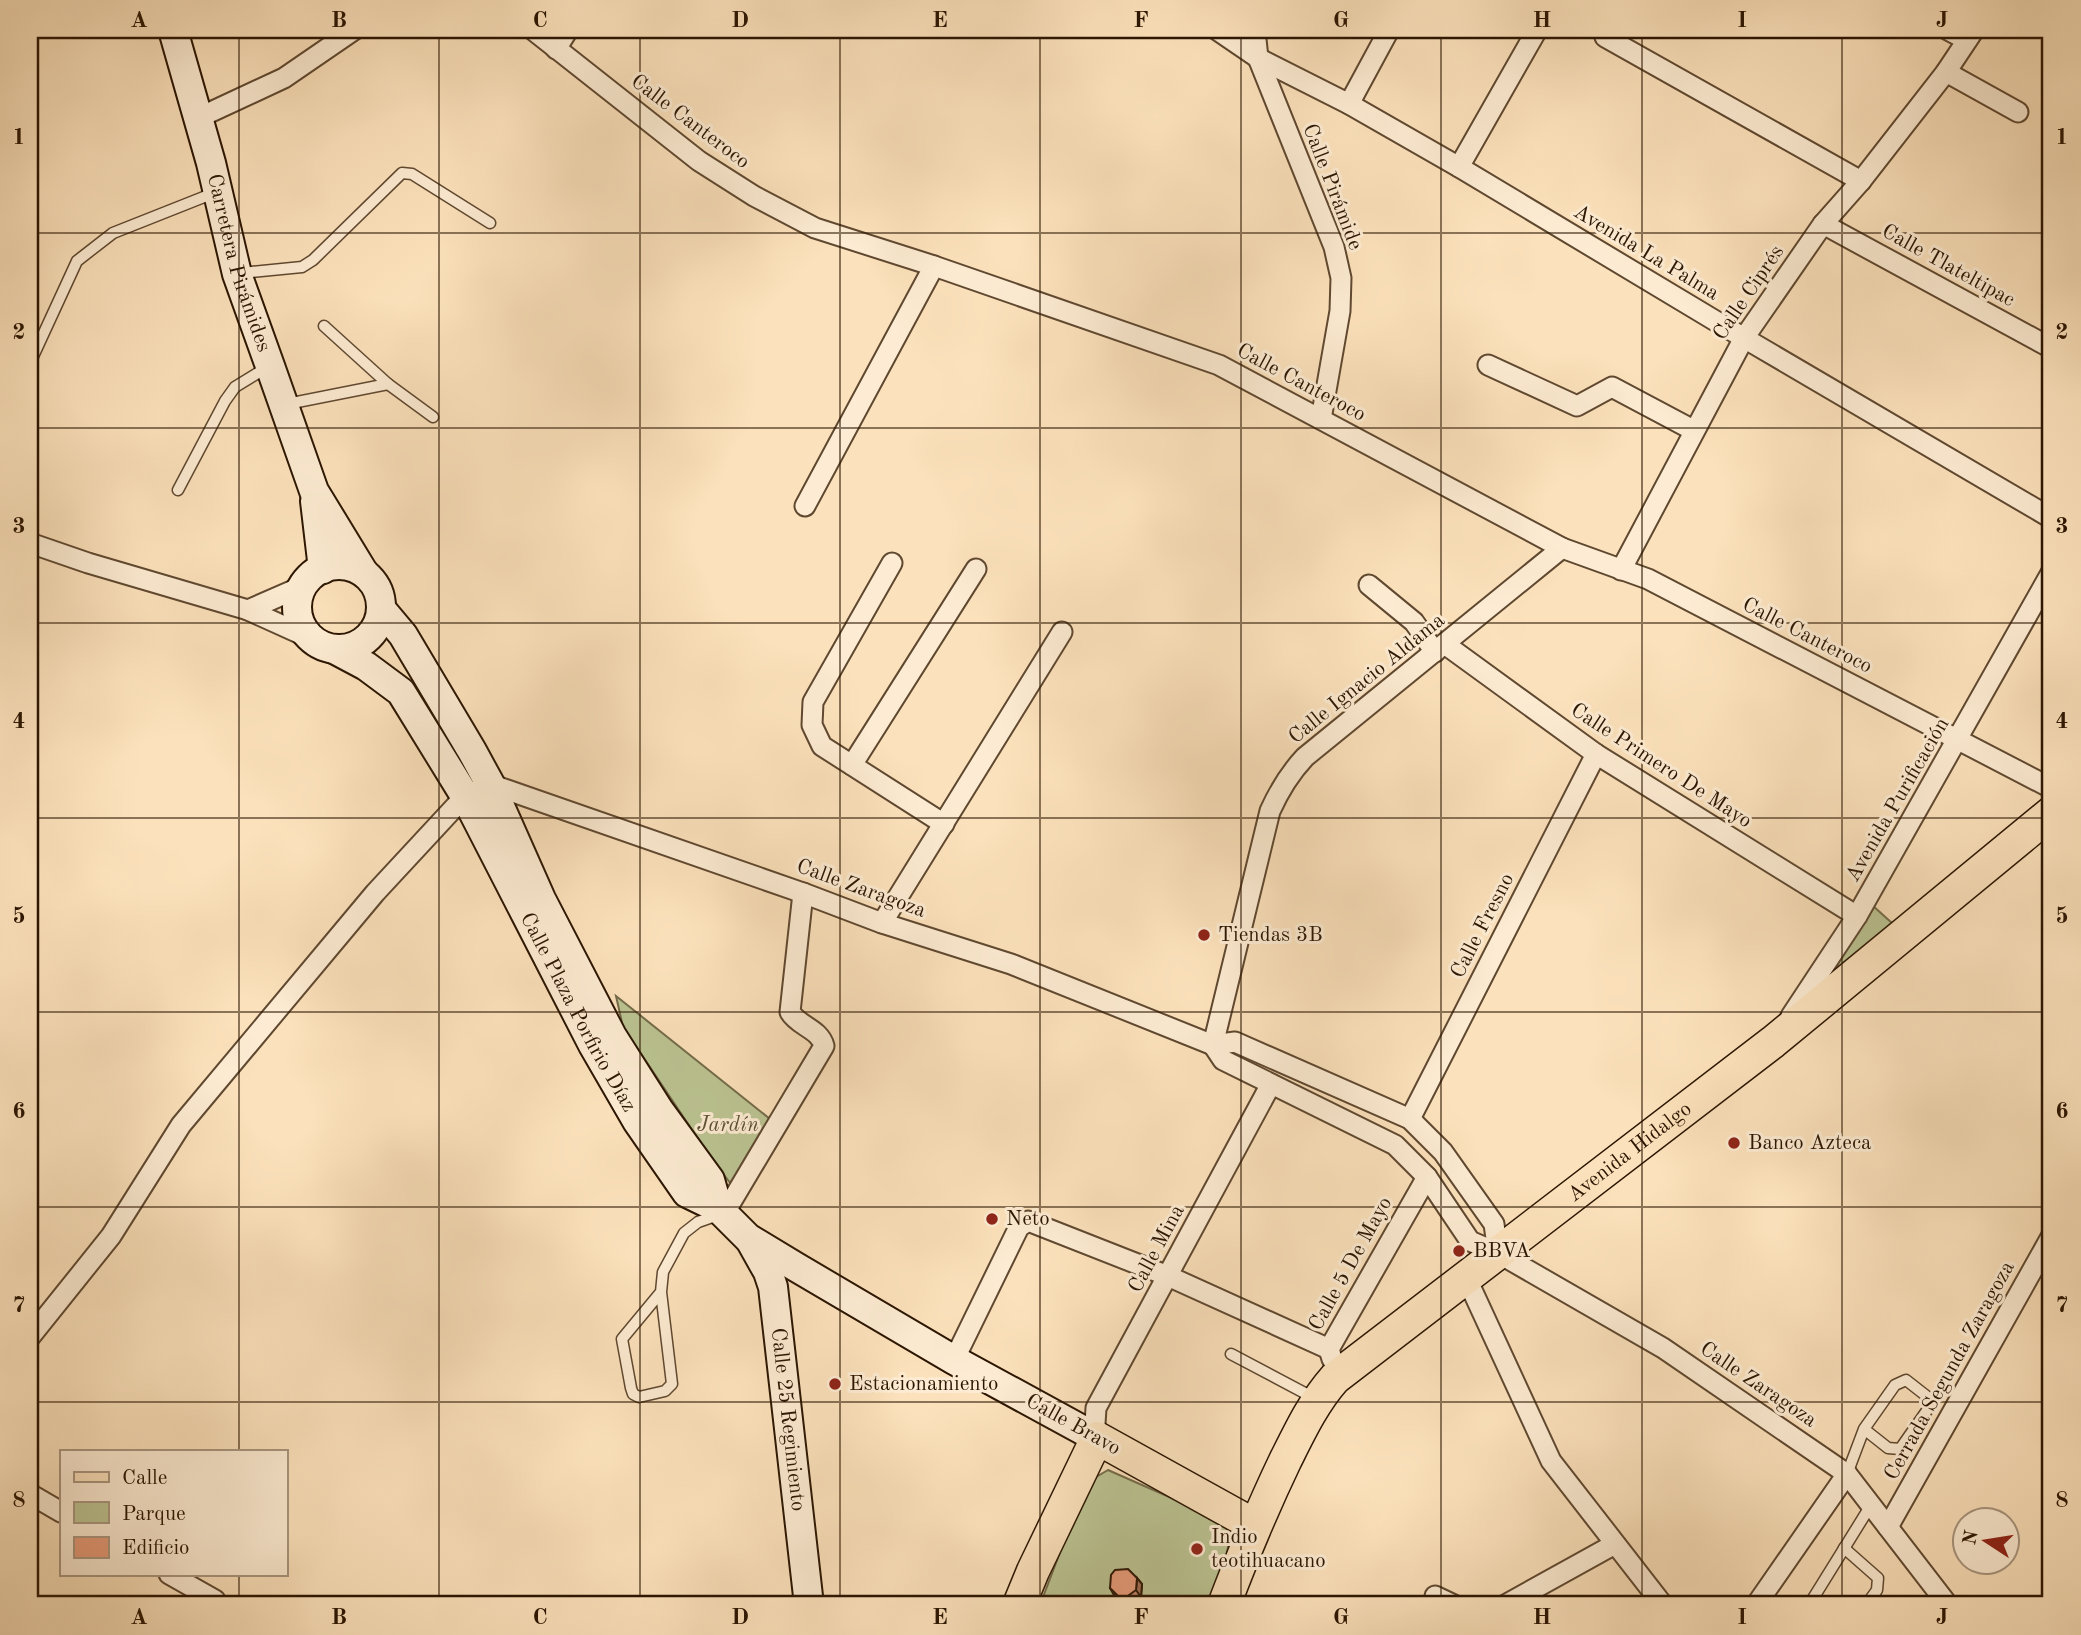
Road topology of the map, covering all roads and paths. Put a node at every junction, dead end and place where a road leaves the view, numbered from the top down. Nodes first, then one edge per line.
1 (173, 30) edge
2 (354, 30) edge
3 (533, 30) edge
4 (568, 30) edge
5 (1217, 30) edge
6 (1255, 30) edge
7 (1389, 30) edge
8 (1537, 30) edge
9 (1948, 30) edge
10 (1971, 35) edge
11 (1605, 37) dead end
12 (556, 49) junction
13 (1258, 58) junction
14 (1946, 72) junction
15 (1349, 104) junction
16 (2018, 112) dead end
17 (198, 118) junction
18 (1459, 167) junction
19 (1861, 181) junction
20 (218, 192) junction
21 (490, 223) dead end
22 (1823, 224) junction
23 (934, 266) junction
24 (237, 274) junction
25 (324, 326) dead end
26 (1744, 338) junction
27 (2051, 348) edge
28 (30, 363) edge
29 (1488, 365) dead end
30 (270, 366) junction
31 (388, 384) junction
32 (283, 404) junction
33 (433, 417) dead end
34 (1321, 419) junction
35 (1693, 430) junction
36 (178, 491) dead end
37 (314, 491) junction
38 (804, 506) dead end
39 (2051, 518) edge
40 (30, 543) edge
41 (1562, 548) junction
42 (892, 564) dead end
43 (976, 569) dead end
44 (1621, 570) junction
45 (364, 573) junction
46 (2051, 573) edge
47 (313, 578) junction
48 (1369, 585) dead end
49 (248, 610) junction
50 (382, 610) junction
51 (1062, 632) dead end
52 (322, 643) junction
53 (1440, 648) junction
54 (1958, 740) junction
55 (1596, 754) junction
56 (852, 765) junction
57 (2051, 788) edge
58 (478, 790) junction
59 (2051, 813) edge
60 (944, 824) junction
61 (803, 893) junction
62 (1857, 916) junction
63 (882, 923) junction
64 (1773, 1042) junction
65 (1213, 1045) junction
66 (1271, 1084) junction
67 (1410, 1119) junction
68 (1427, 1177) junction
69 (721, 1211) junction
70 (2051, 1237) edge
71 (748, 1238) junction
72 (1498, 1253) junction
73 (1168, 1276) junction
74 (1466, 1277) junction
75 (661, 1292) junction
76 (30, 1338) edge
77 (1231, 1354) dead end
78 (954, 1360) junction
79 (1327, 1375) junction
80 (1864, 1429) junction
81 (1097, 1438) junction
82 (1847, 1474) junction
83 (30, 1494) edge
84 (1871, 1505) junction
85 (60, 1511) edge
86 (1254, 1525) junction
87 (1888, 1527) junction
88 (1615, 1544) junction
89 (1844, 1548) junction
90 (173, 1576) edge
91 (1435, 1597) dead end
92 (215, 1600) dead end
93 (809, 1605) edge
94 (1019, 1605) edge
95 (1224, 1605) edge
96 (1454, 1605) edge
97 (1505, 1605) edge
98 (1663, 1605) edge
99 (1756, 1605) edge
100 (1810, 1605) edge
101 (1866, 1605) edge
102 (1948, 1605) edge

1 - 17 main road, Carretera Pirámides
2 - 17 street
3 - 12 street, Calle Canteroco
4 - 12 street
5 - 13 street, Avenida La Palma
6 - 13 street, Calle Pirámide
7 - 15 street
8 - 18 street
9 - 10 street
10 - 14 street, Calle Ciprés
11 - 19 street
12 - 23 street, Calle Canteroco
13 - 15 street, Avenida La Palma
13 - 34 street, Calle Pirámide
14 - 16 street
14 - 19 street, Calle Ciprés
15 - 18 street, Avenida La Palma
17 - 20 main road, Carretera Pirámides
18 - 26 street, Avenida La Palma
19 - 22 street, Calle Ciprés
20 - 24 main road, Carretera Pirámides
20 - 28 lane
21 - 24 lane
22 - 26 street, Calle Ciprés
22 - 27 street, Calle Tlateltipac
23 - 34 street, Calle Canteroco
23 - 38 street
24 - 30 main road, Carretera Pirámides
25 - 31 lane
26 - 35 street, Calle Ciprés
26 - 39 street, Avenida La Palma
29 - 35 street
30 - 32 main road, Carretera Pirámides
30 - 36 lane
31 - 32 lane
31 - 33 lane
32 - 37 main road, Carretera Pirámides
34 - 41 street, Calle Canteroco
35 - 44 street, Calle Ciprés
37 - 45 main road
37 - 47 main road
40 - 49 street
41 - 44 street, Calle Canteroco
41 - 53 street, Calle Ignacio Aldama
42 - 56 street
43 - 56 street
44 - 54 street, Calle Canteroco
45 - 47 main road
45 - 50 main road
46 - 54 street, Avenida Purificación
47 - 49 street
47 - 52 main road
48 - 53 street, Calle Primero De Mayo
49 - 52 street
50 - 52 main road
50 - 58 main road
51 - 60 street
52 - 58 main road
53 - 55 street, Calle Primero De Mayo
53 - 65 street, Calle Ignacio Aldama
54 - 57 street, Calle Canteroco
54 - 62 street, Avenida Purificación
55 - 62 street, Calle Primero De Mayo
55 - 67 street, Calle Fresno
56 - 60 street
58 - 61 street, Calle Zaragoza
58 - 69 main road, Calle Plaza Porfirio Díaz
58 - 76 street
59 - 64 main road, Avenida Hidalgo
60 - 63 street
61 - 63 street, Calle Zaragoza
61 - 69 street
62 - 64 street, Avenida Purificación
63 - 65 street, Calle Zaragoza
64 - 72 main road, Avenida Hidalgo
65 - 66 street, Calle Zaragoza
65 - 67 street, Calle Zaragoza
66 - 68 street, Calle Zaragoza
66 - 73 street, Calle Mina
67 - 72 street, Calle Zaragoza
68 - 72 street, Calle Zaragoza
68 - 79 street, Calle 5 De Mayo
69 - 71 main road, Calle Plaza Porfirio Díaz
69 - 75 lane
70 - 87 street, Cerrada Segunda Zaragoza
71 - 78 main road, Calle Bravo
71 - 93 main road, Calle 25 Regimiento
72 - 74 main road, Avenida Hidalgo
72 - 82 street, Calle Zaragoza
73 - 78 street
73 - 79 street
73 - 81 street, Calle Mina
74 - 79 main road, Avenida Hidalgo
74 - 88 street
75 - 75 lane
77 - 79 lane
78 - 81 main road, Calle Bravo
79 - 86 main road, Avenida Hidalgo
80 - 80 lane
80 - 82 lane
81 - 86 main road, Calle Bravo
81 - 94 main road
82 - 84 street, Calle Zaragoza
82 - 99 street
83 - 85 street
84 - 87 street, Calle Zaragoza
84 - 89 lane
86 - 95 main road, Avenida Hidalgo
87 - 102 street, Calle Zaragoza
88 - 97 street
88 - 98 street
89 - 100 lane
89 - 101 lane
90 - 92 street
91 - 96 street

